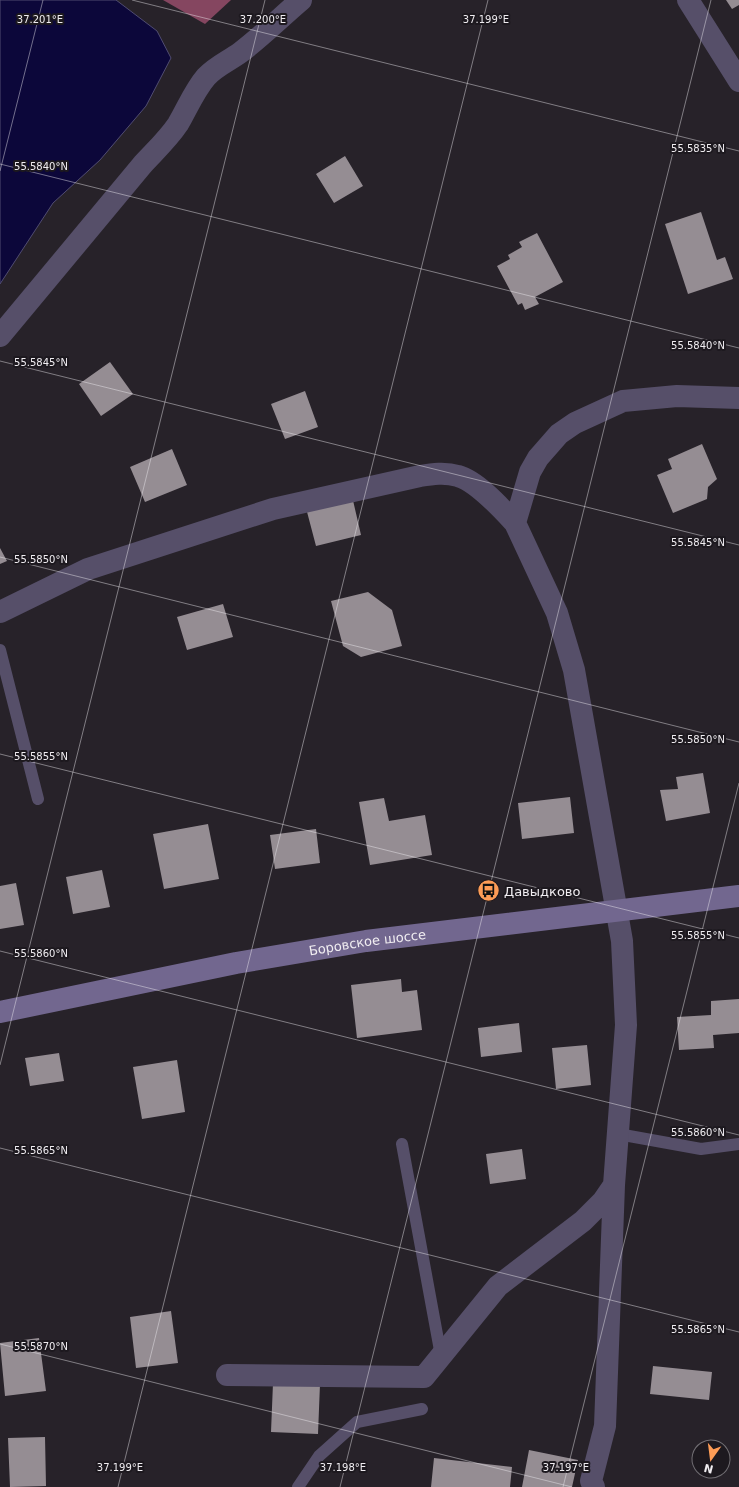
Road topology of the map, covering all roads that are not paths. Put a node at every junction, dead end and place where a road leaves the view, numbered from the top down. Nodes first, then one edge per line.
1 (301, 0) edge
2 (688, 0) edge
3 (739, 81) edge
4 (0, 336) edge
5 (739, 398) edge
6 (515, 523) junction
7 (0, 612) edge
8 (0, 650) edge
9 (38, 799) dead end
10 (739, 896) edge
11 (617, 910) junction
12 (0, 1012) edge
13 (618, 1134) junction
14 (402, 1144) dead end
15 (739, 1144) edge
16 (614, 1185) junction
17 (441, 1356) junction
18 (227, 1375) dead end
19 (422, 1409) dead end
20 (298, 1487) edge
21 (594, 1487) edge

1 - 4 street
2 - 3 street
5 - 6 street
6 - 7 street
6 - 11 street
8 - 9 lane
10 - 11 main road, Боровское шоссе
11 - 12 main road, Боровское шоссе
11 - 13 street
13 - 15 lane
13 - 16 street
14 - 17 lane
16 - 17 street
16 - 21 street
17 - 18 street
19 - 20 lane

